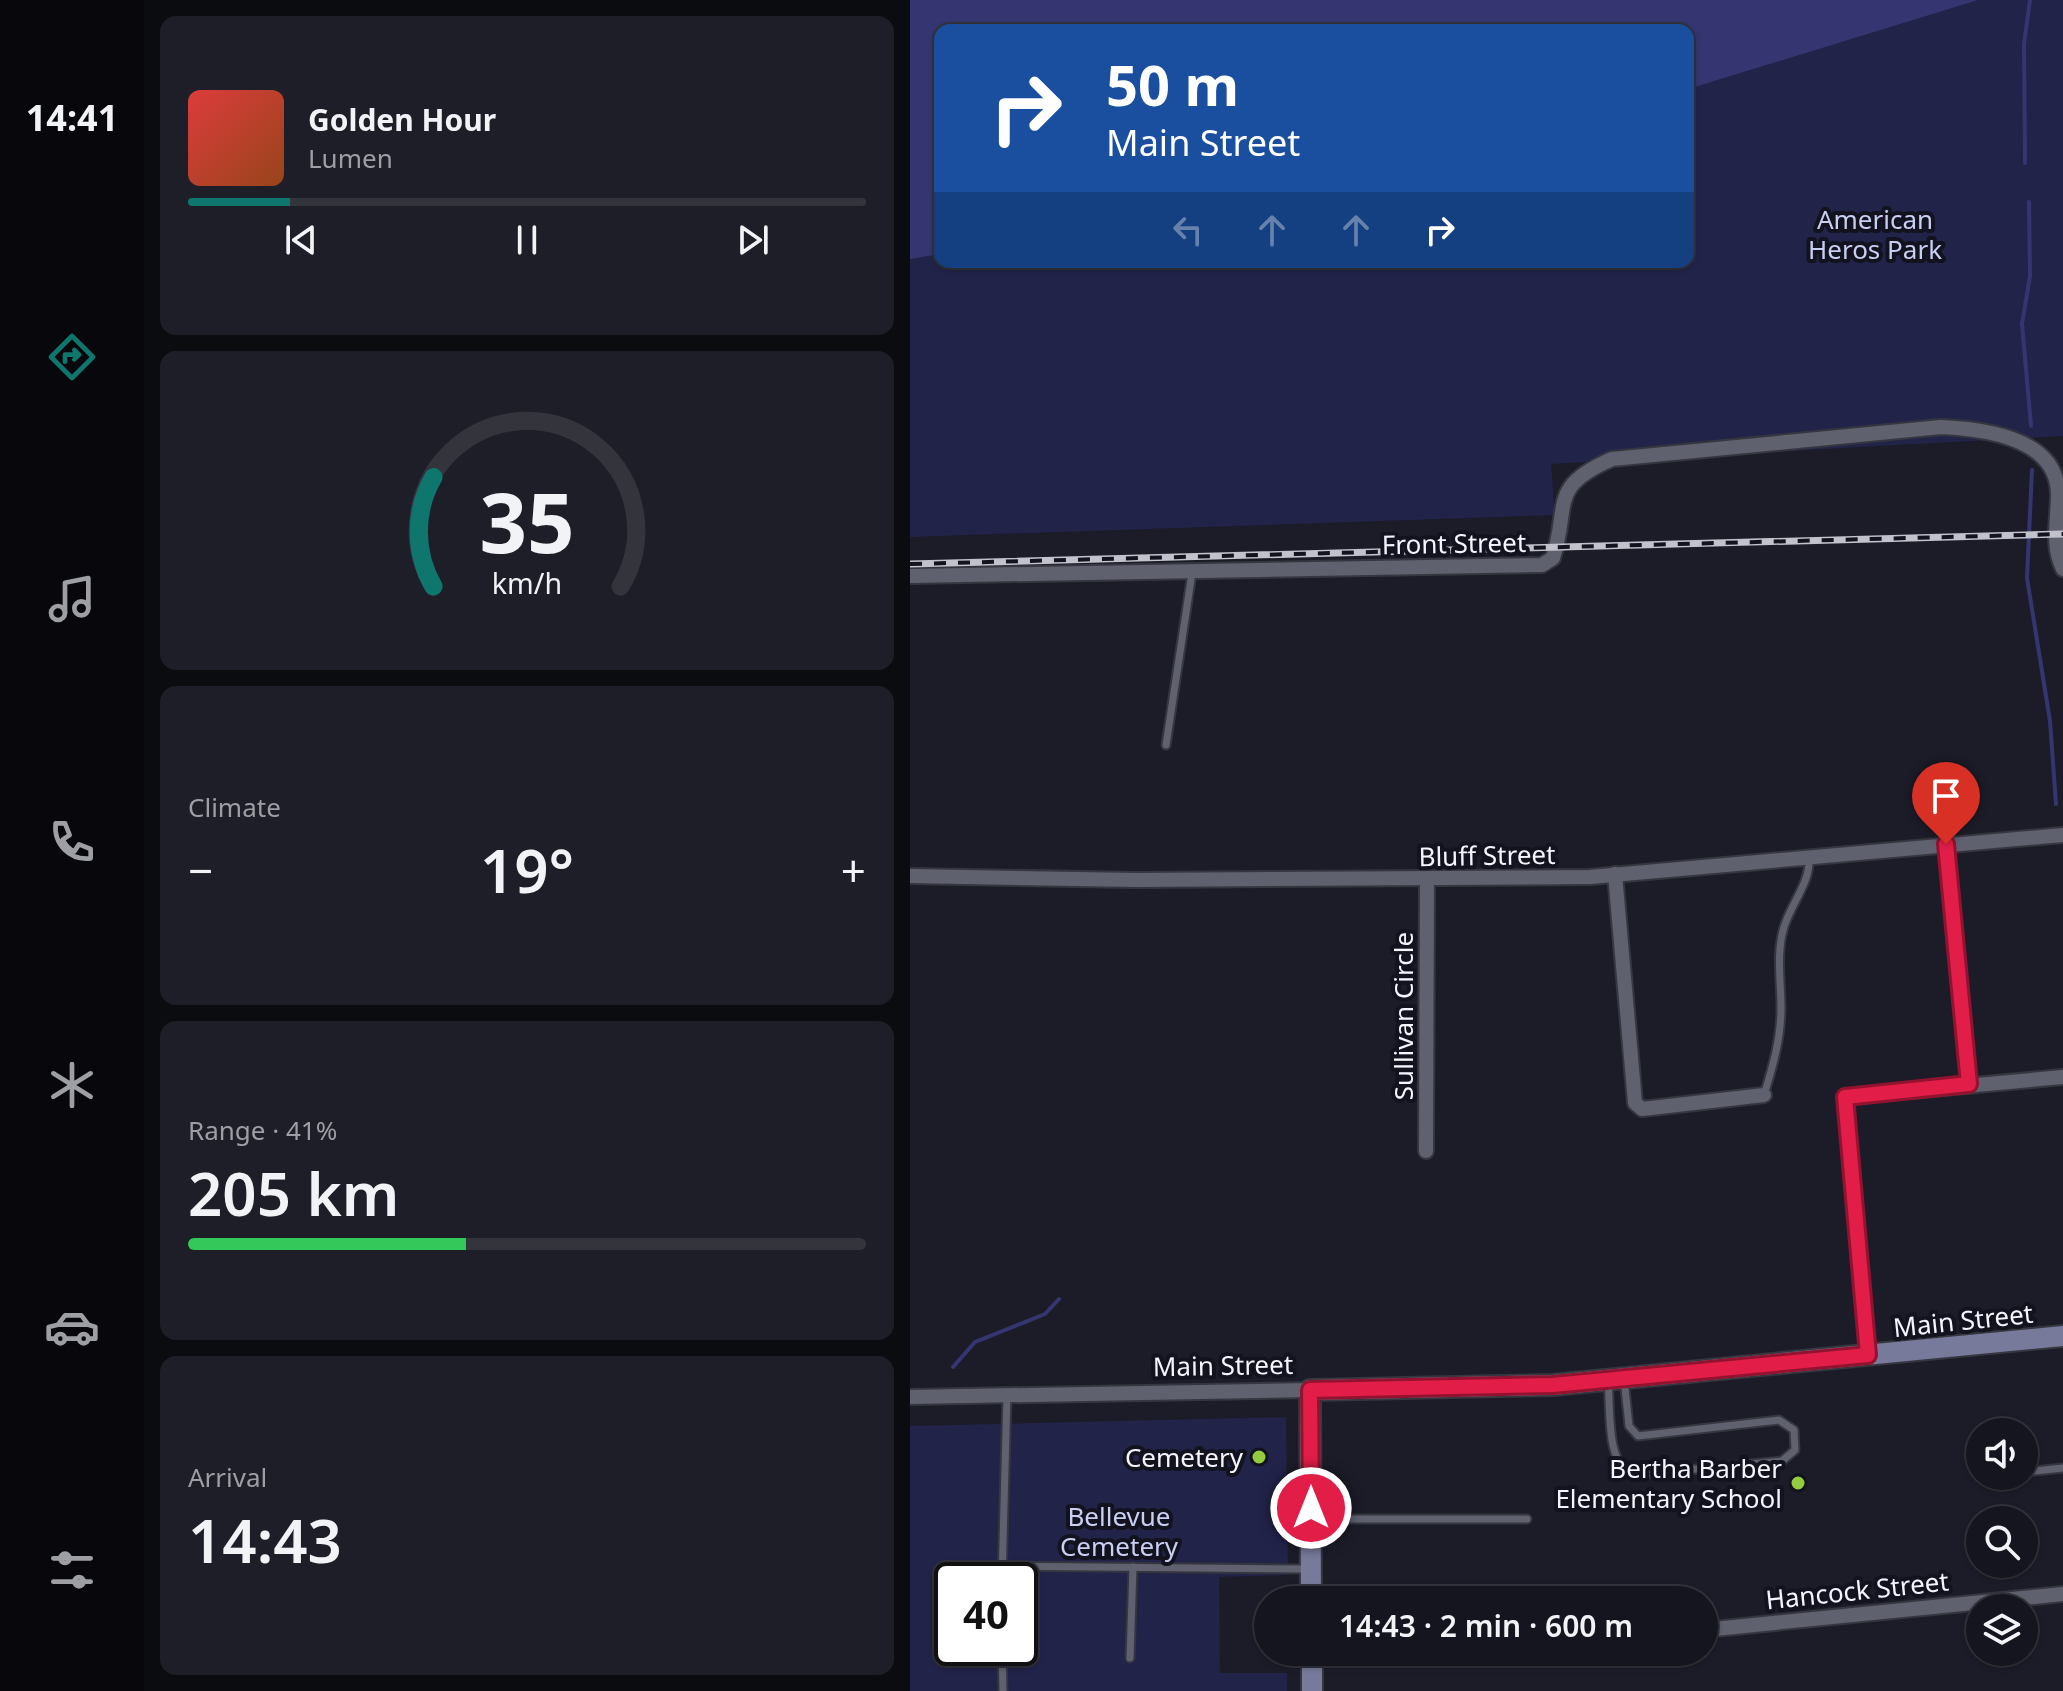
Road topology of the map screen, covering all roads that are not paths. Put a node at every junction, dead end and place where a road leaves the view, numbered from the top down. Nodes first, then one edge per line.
1 (2063, 569) edge
2 (1192, 573) junction
3 (910, 576) edge
4 (1166, 745) dead end
5 (2063, 835) edge
6 (1946, 844) junction
7 (1809, 856) junction
8 (1615, 874) junction
9 (910, 876) edge
10 (1427, 881) junction
11 (2063, 1077) edge
12 (1969, 1084) junction
13 (1764, 1095) joint
14 (1426, 1151) dead end
15 (2063, 1336) edge
16 (1868, 1355) junction
17 (1616, 1379) junction
18 (1310, 1390) junction
19 (1007, 1395) junction
20 (910, 1397) edge
21 (2063, 1468) edge
22 (2038, 1471) edge
23 (1311, 1519) junction
24 (1527, 1519) dead end
25 (1002, 1562) edge
26 (1038, 1566) edge
27 (1133, 1567) junction
28 (1311, 1569) junction
29 (1311, 1586) edge
30 (2063, 1594) edge
31 (1718, 1629) edge
32 (1130, 1658) dead end
33 (1002, 1666) edge
34 (1312, 1666) edge
35 (1003, 1691) edge
36 (1312, 1691) edge

1 - 2 street, Front Street
2 - 3 street, Front Street
2 - 4 lane
5 - 6 street, Bluff Street
6 - 7 street, Bluff Street
6 - 12 street
7 - 8 street, Bluff Street
7 - 13 lane
8 - 10 street, Bluff Street
8 - 13 street
9 - 10 street, Bluff Street
10 - 14 street, Sullivan Circle
11 - 12 street
12 - 16 street
15 - 16 street, Main Street
16 - 17 street, Main Street
17 - 17 lane
17 - 18 street, Main Street
18 - 19 street, Main Street
18 - 23 street
19 - 20 street, Main Street
19 - 25 lane
21 - 22 lane
23 - 24 lane
23 - 28 street
26 - 27 lane
27 - 28 lane
27 - 32 lane
28 - 29 street
30 - 31 street, Hancock Street
33 - 35 lane
34 - 36 street

